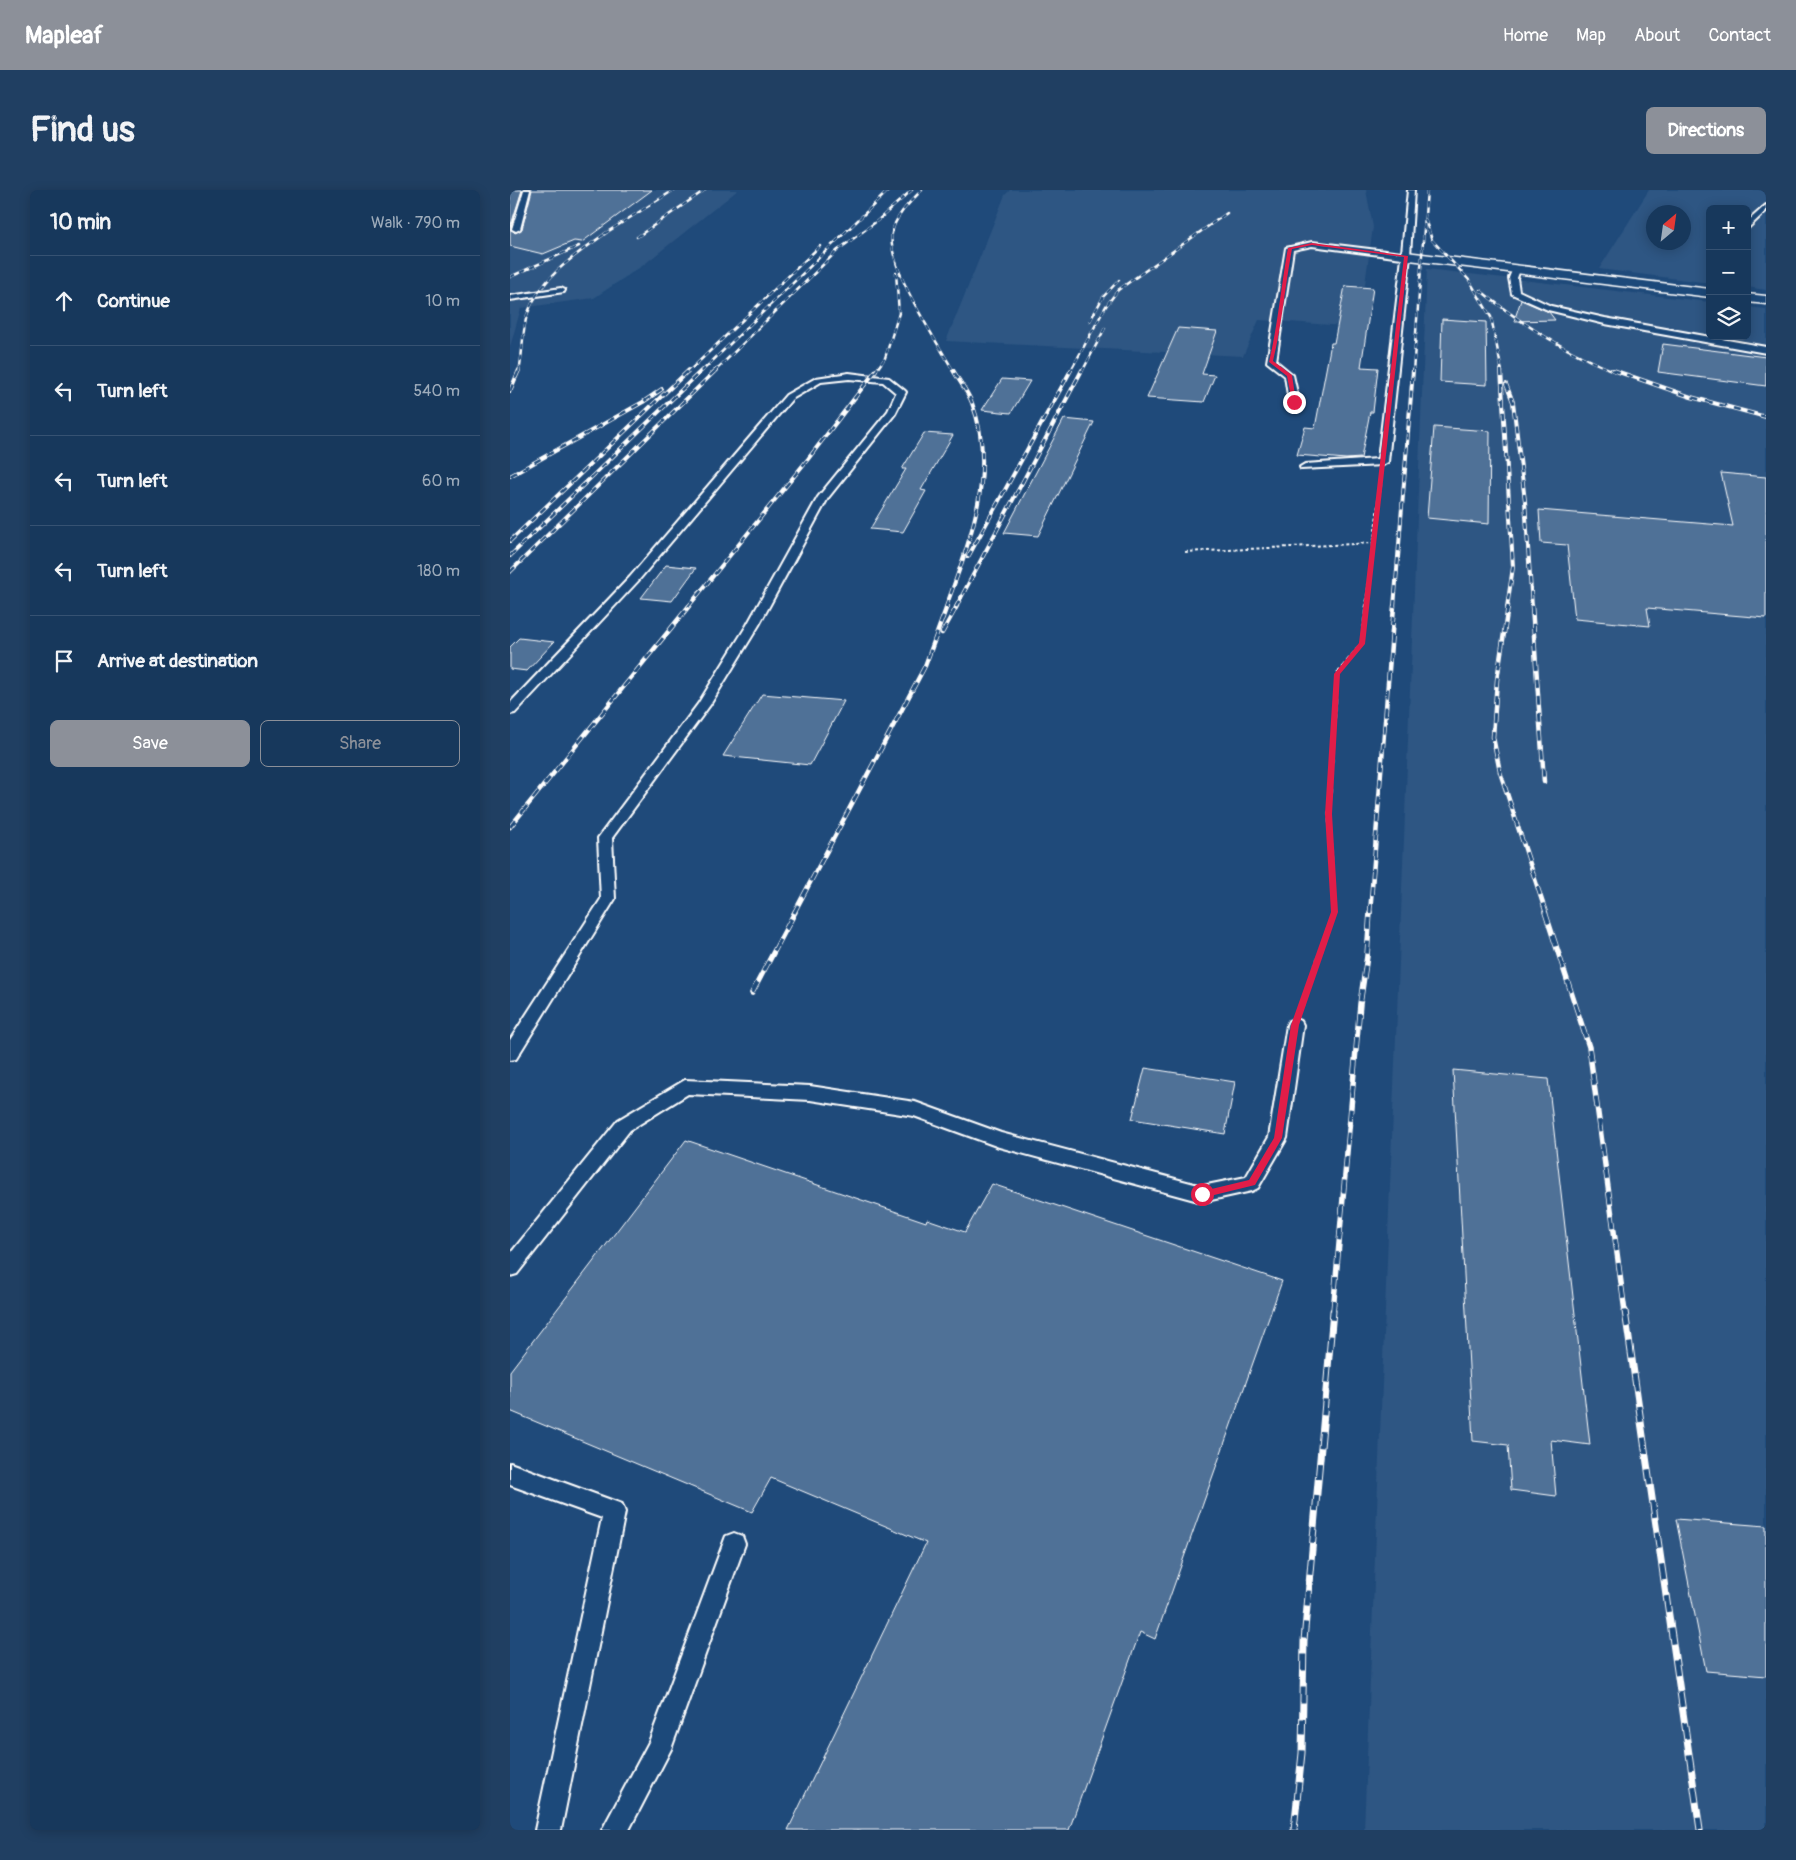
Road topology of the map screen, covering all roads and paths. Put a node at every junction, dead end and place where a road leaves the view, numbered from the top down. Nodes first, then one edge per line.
1 (527, 190) edge
2 (1411, 190) edge
3 (1766, 207) edge
4 (1751, 223) edge
5 (516, 229) dead end
6 (1406, 256) junction
7 (1516, 270) junction
8 (561, 290) dead end
9 (1706, 294) edge
10 (510, 298) edge
11 (1751, 298) edge
12 (1766, 300) edge
13 (1766, 350) edge
14 (1294, 402) dead end
15 (1383, 462) junction
16 (1305, 467) dead end
17 (1374, 543) junction
18 (1185, 552) dead end
19 (510, 710) edge
20 (1295, 1025) joint
21 (510, 1054) edge
22 (510, 1268) edge
23 (510, 1474) edge
24 (734, 1544) dead end
25 (548, 1830) edge
26 (615, 1830) edge

1 - 5 lane
2 - 6 lane
3 - 4 lane
6 - 7 street
6 - 14 lane
6 - 15 lane
7 - 9 street
7 - 13 lane
8 - 10 lane
11 - 12 street
15 - 16 lane
15 - 17 path
17 - 18 path
17 - 20 path
19 - 21 lane
20 - 22 lane
23 - 25 lane
24 - 26 lane

